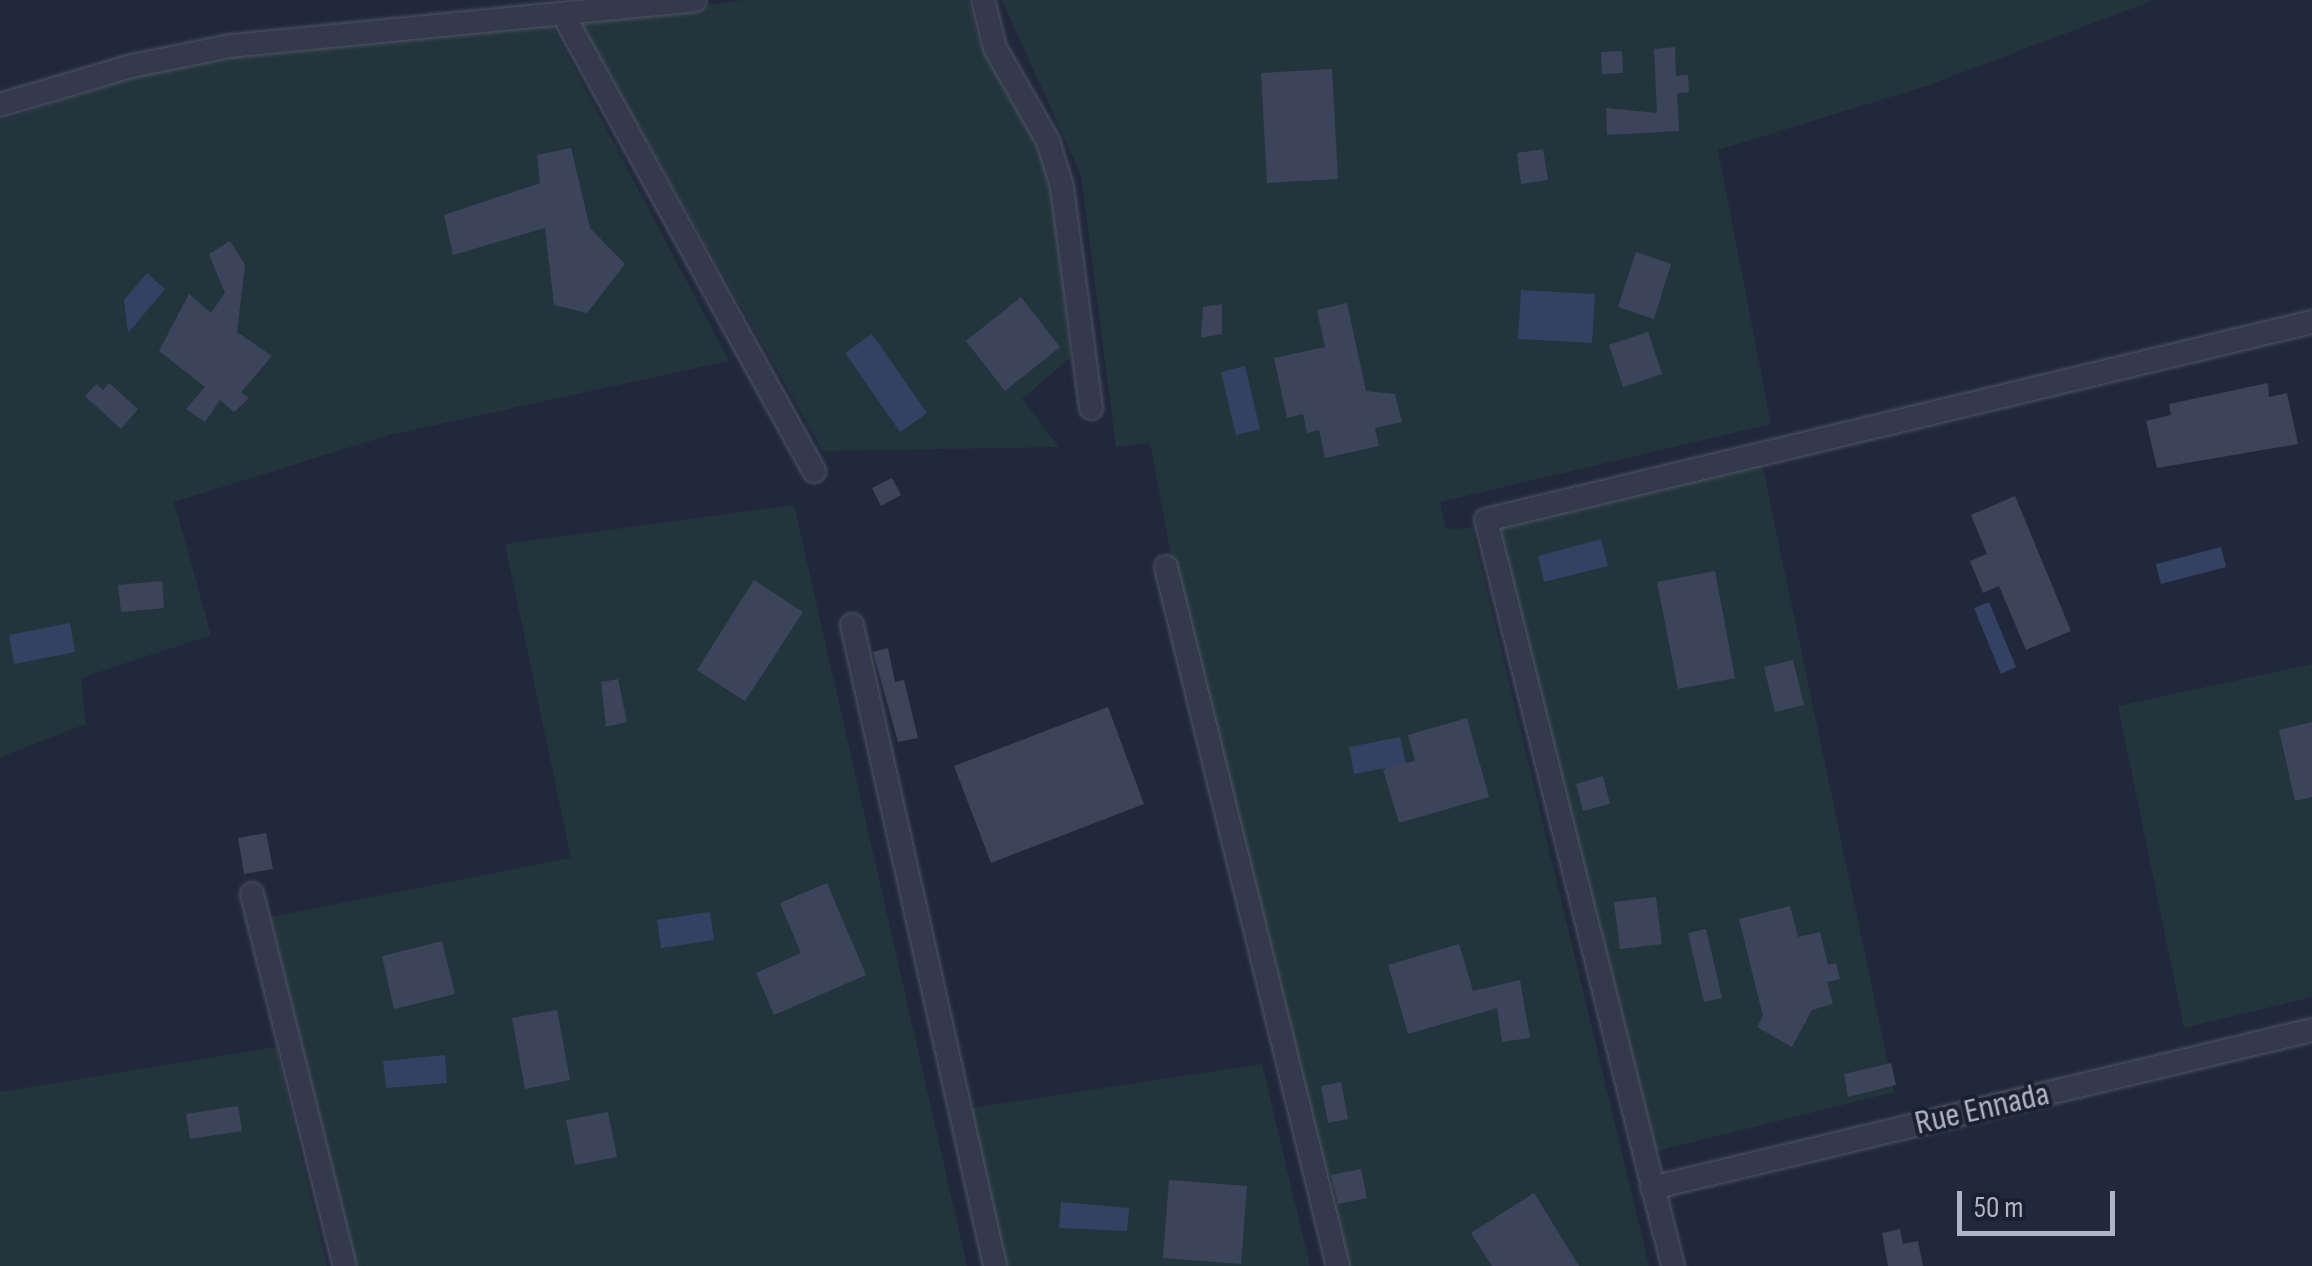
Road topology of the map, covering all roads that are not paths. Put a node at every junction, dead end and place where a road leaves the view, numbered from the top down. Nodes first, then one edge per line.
1 (696, 0) edge
2 (983, 0) edge
3 (565, 18) junction
4 (0, 105) edge
5 (2312, 322) edge
6 (1090, 408) dead end
7 (814, 471) dead end
8 (1166, 567) dead end
9 (852, 625) dead end
10 (252, 894) dead end
11 (2312, 1030) edge
12 (1652, 1188) junction
13 (345, 1266) edge
14 (996, 1266) edge
15 (1338, 1266) edge
16 (1673, 1266) edge

1 - 3 street
2 - 6 street
3 - 4 street
3 - 7 street
5 - 12 street
8 - 15 street
9 - 14 street
10 - 13 street
11 - 12 street, Rue Ennada
12 - 16 street

